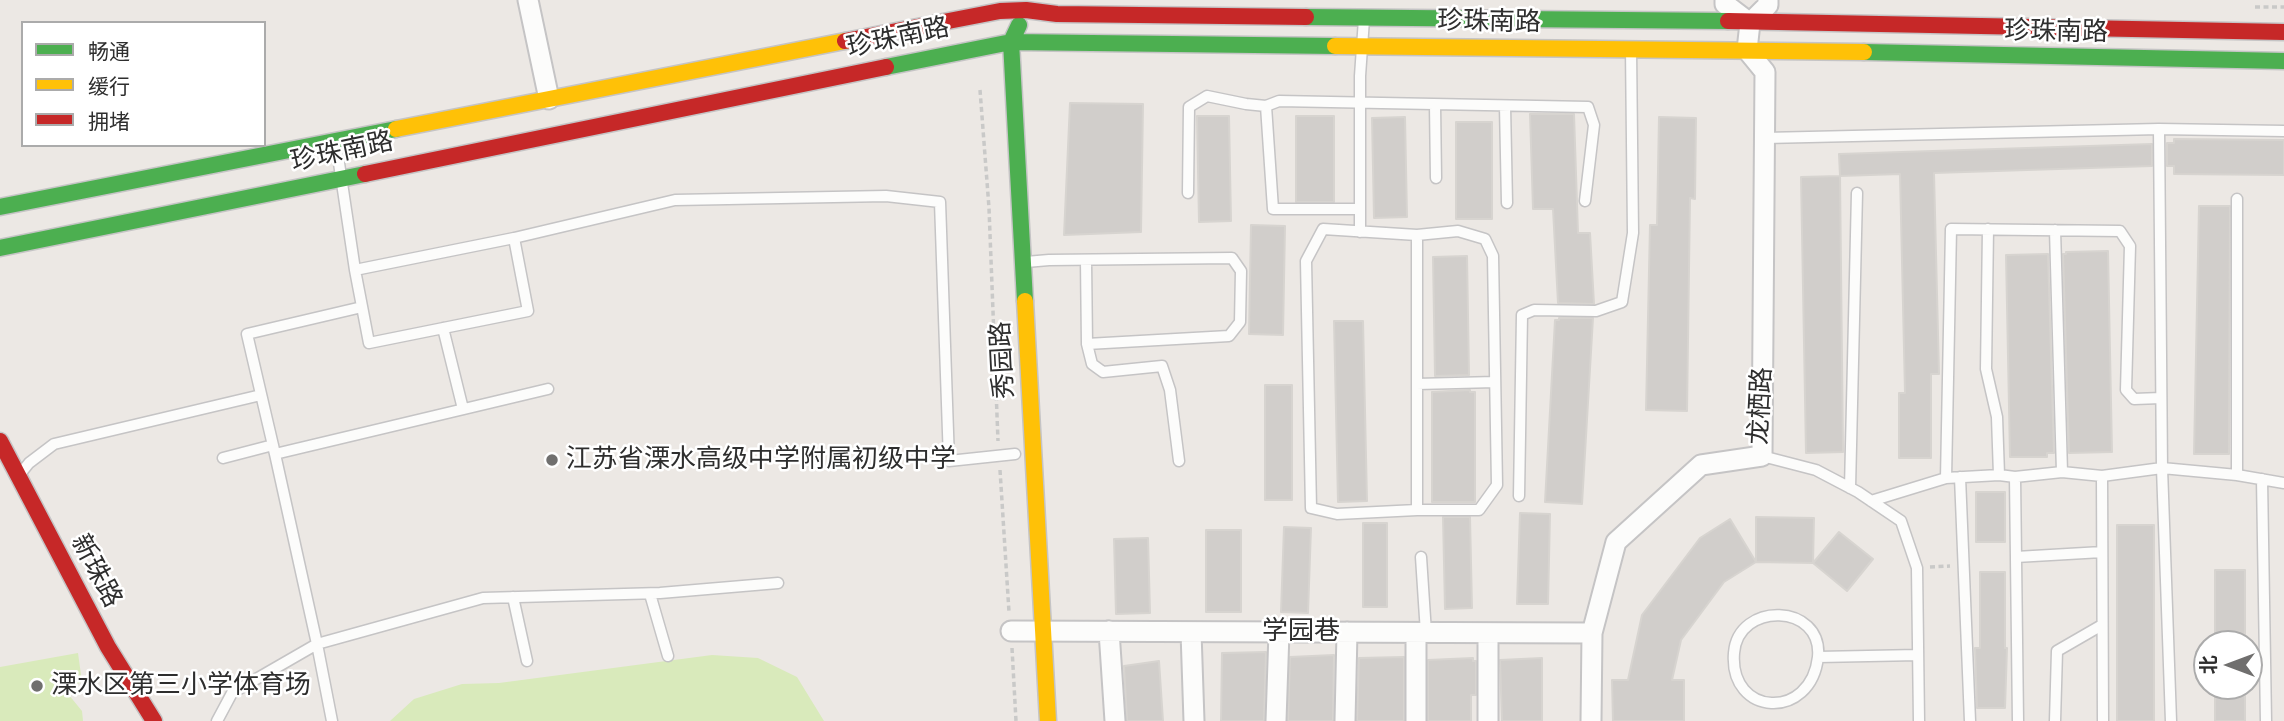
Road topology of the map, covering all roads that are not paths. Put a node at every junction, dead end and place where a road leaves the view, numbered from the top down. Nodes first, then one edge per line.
1 (528, 0) edge
2 (1725, 0) edge
3 (1768, 0) edge
4 (1026, 5) edge
5 (1000, 6) edge
6 (1364, 18) junction
7 (1749, 23) junction
8 (2284, 32) edge
9 (1003, 43) junction
10 (1362, 45) junction
11 (1630, 48) junction
12 (1747, 50) junction
13 (2284, 61) edge
14 (995, 66) dead end
15 (549, 99) junction
16 (1360, 104) junction
17 (1435, 105) junction
18 (1266, 106) junction
19 (1505, 106) junction
20 (2159, 129) junction
21 (2284, 131) edge
22 (1765, 138) junction
23 (336, 141) junction
24 (343, 177) junction
25 (1436, 178) dead end
26 (1188, 193) dead end
27 (1857, 194) dead end
28 (2237, 199) dead end
29 (1585, 201) dead end
30 (1507, 203) dead end
31 (0, 206) edge
32 (1360, 209) junction
33 (1989, 229) junction
34 (2054, 230) junction
35 (1360, 232) junction
36 (1416, 235) junction
37 (514, 238) junction
38 (0, 248) edge
39 (1022, 261) junction
40 (1086, 261) junction
41 (355, 270) junction
42 (362, 307) junction
43 (443, 328) junction
44 (1087, 344) junction
45 (1495, 382) junction
46 (1416, 384) junction
47 (548, 388) dead end
48 (261, 396) junction
49 (2161, 398) junction
50 (463, 409) junction
51 (0, 441) edge
52 (274, 449) junction
53 (1011, 455) road end
54 (1762, 456) junction
55 (223, 458) dead end
56 (1179, 461) dead end
57 (2162, 468) junction
58 (2062, 472) junction
59 (1999, 475) junction
60 (2237, 475) junction
61 (2102, 476) junction
62 (19, 477) junction
63 (1960, 477) junction
64 (2015, 477) junction
65 (1946, 478) junction
66 (2262, 480) junction
67 (2284, 483) edge
68 (1850, 488) junction
69 (1519, 496) dead end
70 (1871, 501) junction
71 (1416, 510) junction
72 (2102, 552) junction
73 (1421, 557) dead end
74 (2016, 557) junction
75 (778, 583) dead end
76 (650, 594) junction
77 (513, 597) junction
78 (2102, 625) junction
79 (1025, 631) junction
80 (1109, 631) junction
81 (1191, 632) junction
82 (1279, 632) junction
83 (1347, 632) junction
84 (1421, 633) junction
85 (1488, 633) junction
86 (1592, 634) junction
87 (317, 644) junction
88 (1918, 654) junction
89 (668, 656) dead end
90 (1818, 657) junction
91 (527, 661) dead end
92 (154, 721) edge
93 (217, 721) edge
94 (332, 721) edge
95 (1048, 721) edge
96 (1115, 721) edge
97 (1194, 721) edge
98 (1276, 721) edge
99 (1345, 721) edge
100 (1416, 721) edge
101 (1488, 721) edge
102 (1591, 721) edge
103 (1919, 721) edge
104 (1970, 721) edge
105 (2018, 721) edge
106 (2055, 721) edge
107 (2103, 721) edge
108 (2171, 721) edge
109 (2266, 721) edge

1 - 15 street
2 - 7 street
3 - 7 street
4 - 5 main road, 珍珠南路
4 - 6 main road, 珍珠南路
4 - 9 main road, 秀园路
5 - 9 main road, 秀园路
5 - 15 main road, 珍珠南路
6 - 7 main road, 珍珠南路
6 - 10 lane
7 - 8 main road, 珍珠南路
7 - 12 street
9 - 10 main road, 珍珠南路
9 - 14 main road, 秀园路
9 - 24 main road, 珍珠南路
9 - 39 main road, 秀园路
10 - 11 main road, 珍珠南路
10 - 16 lane
11 - 12 main road, 珍珠南路
11 - 69 lane
12 - 13 main road, 珍珠南路
12 - 22 street, 龙栖路
15 - 23 main road, 珍珠南路
16 - 17 lane
16 - 18 lane
16 - 32 lane
17 - 19 lane
17 - 25 lane
18 - 26 lane
18 - 32 lane
19 - 29 lane
19 - 30 lane
20 - 21 lane
20 - 22 lane
20 - 49 lane
22 - 54 street, 龙栖路
23 - 24 lane
23 - 31 main road, 珍珠南路
24 - 38 main road, 珍珠南路
24 - 41 lane
27 - 68 lane
28 - 60 lane
32 - 35 lane
33 - 34 lane
33 - 59 lane
33 - 65 lane
34 - 49 lane
34 - 58 lane
35 - 36 lane
35 - 71 lane
36 - 45 lane
36 - 46 lane
37 - 41 lane
37 - 43 lane
37 - 53 lane
39 - 40 lane
39 - 79 main road, 秀园路
40 - 44 lane
40 - 44 lane
41 - 42 lane
42 - 43 lane
42 - 48 lane
43 - 50 lane
44 - 56 lane
45 - 46 lane
45 - 71 lane
46 - 71 lane
47 - 50 lane
48 - 52 lane
48 - 62 lane
49 - 57 lane
50 - 52 lane
51 - 62 main road, 新珠路
52 - 55 lane
52 - 87 lane
54 - 68 lane
54 - 86 street, 龙栖路
57 - 60 lane
57 - 61 lane
57 - 108 lane
58 - 61 lane
58 - 64 lane
59 - 63 lane
59 - 64 lane
60 - 66 lane
61 - 72 lane
62 - 92 main road, 新珠路
63 - 65 lane
63 - 104 lane
64 - 74 lane
65 - 70 lane
66 - 67 lane
66 - 109 lane
68 - 70 lane
70 - 88 lane
72 - 74 lane
72 - 78 lane
73 - 84 lane
74 - 105 lane
75 - 76 lane
76 - 77 lane
76 - 89 lane
77 - 87 lane
77 - 91 lane
78 - 106 lane
78 - 107 lane
79 - 80 street, 学园巷
79 - 95 main road, 秀园路
80 - 81 street, 学园巷
80 - 96 street
81 - 82 street, 学园巷
81 - 97 street
82 - 83 street, 学园巷
82 - 98 street
83 - 84 street, 学园巷
83 - 99 street
84 - 85 street, 学园巷
84 - 100 street
85 - 86 street, 学园巷
85 - 101 street
86 - 102 street, 龙栖路
87 - 93 lane
87 - 94 lane
88 - 90 lane
88 - 103 lane
90 - 90 lane

